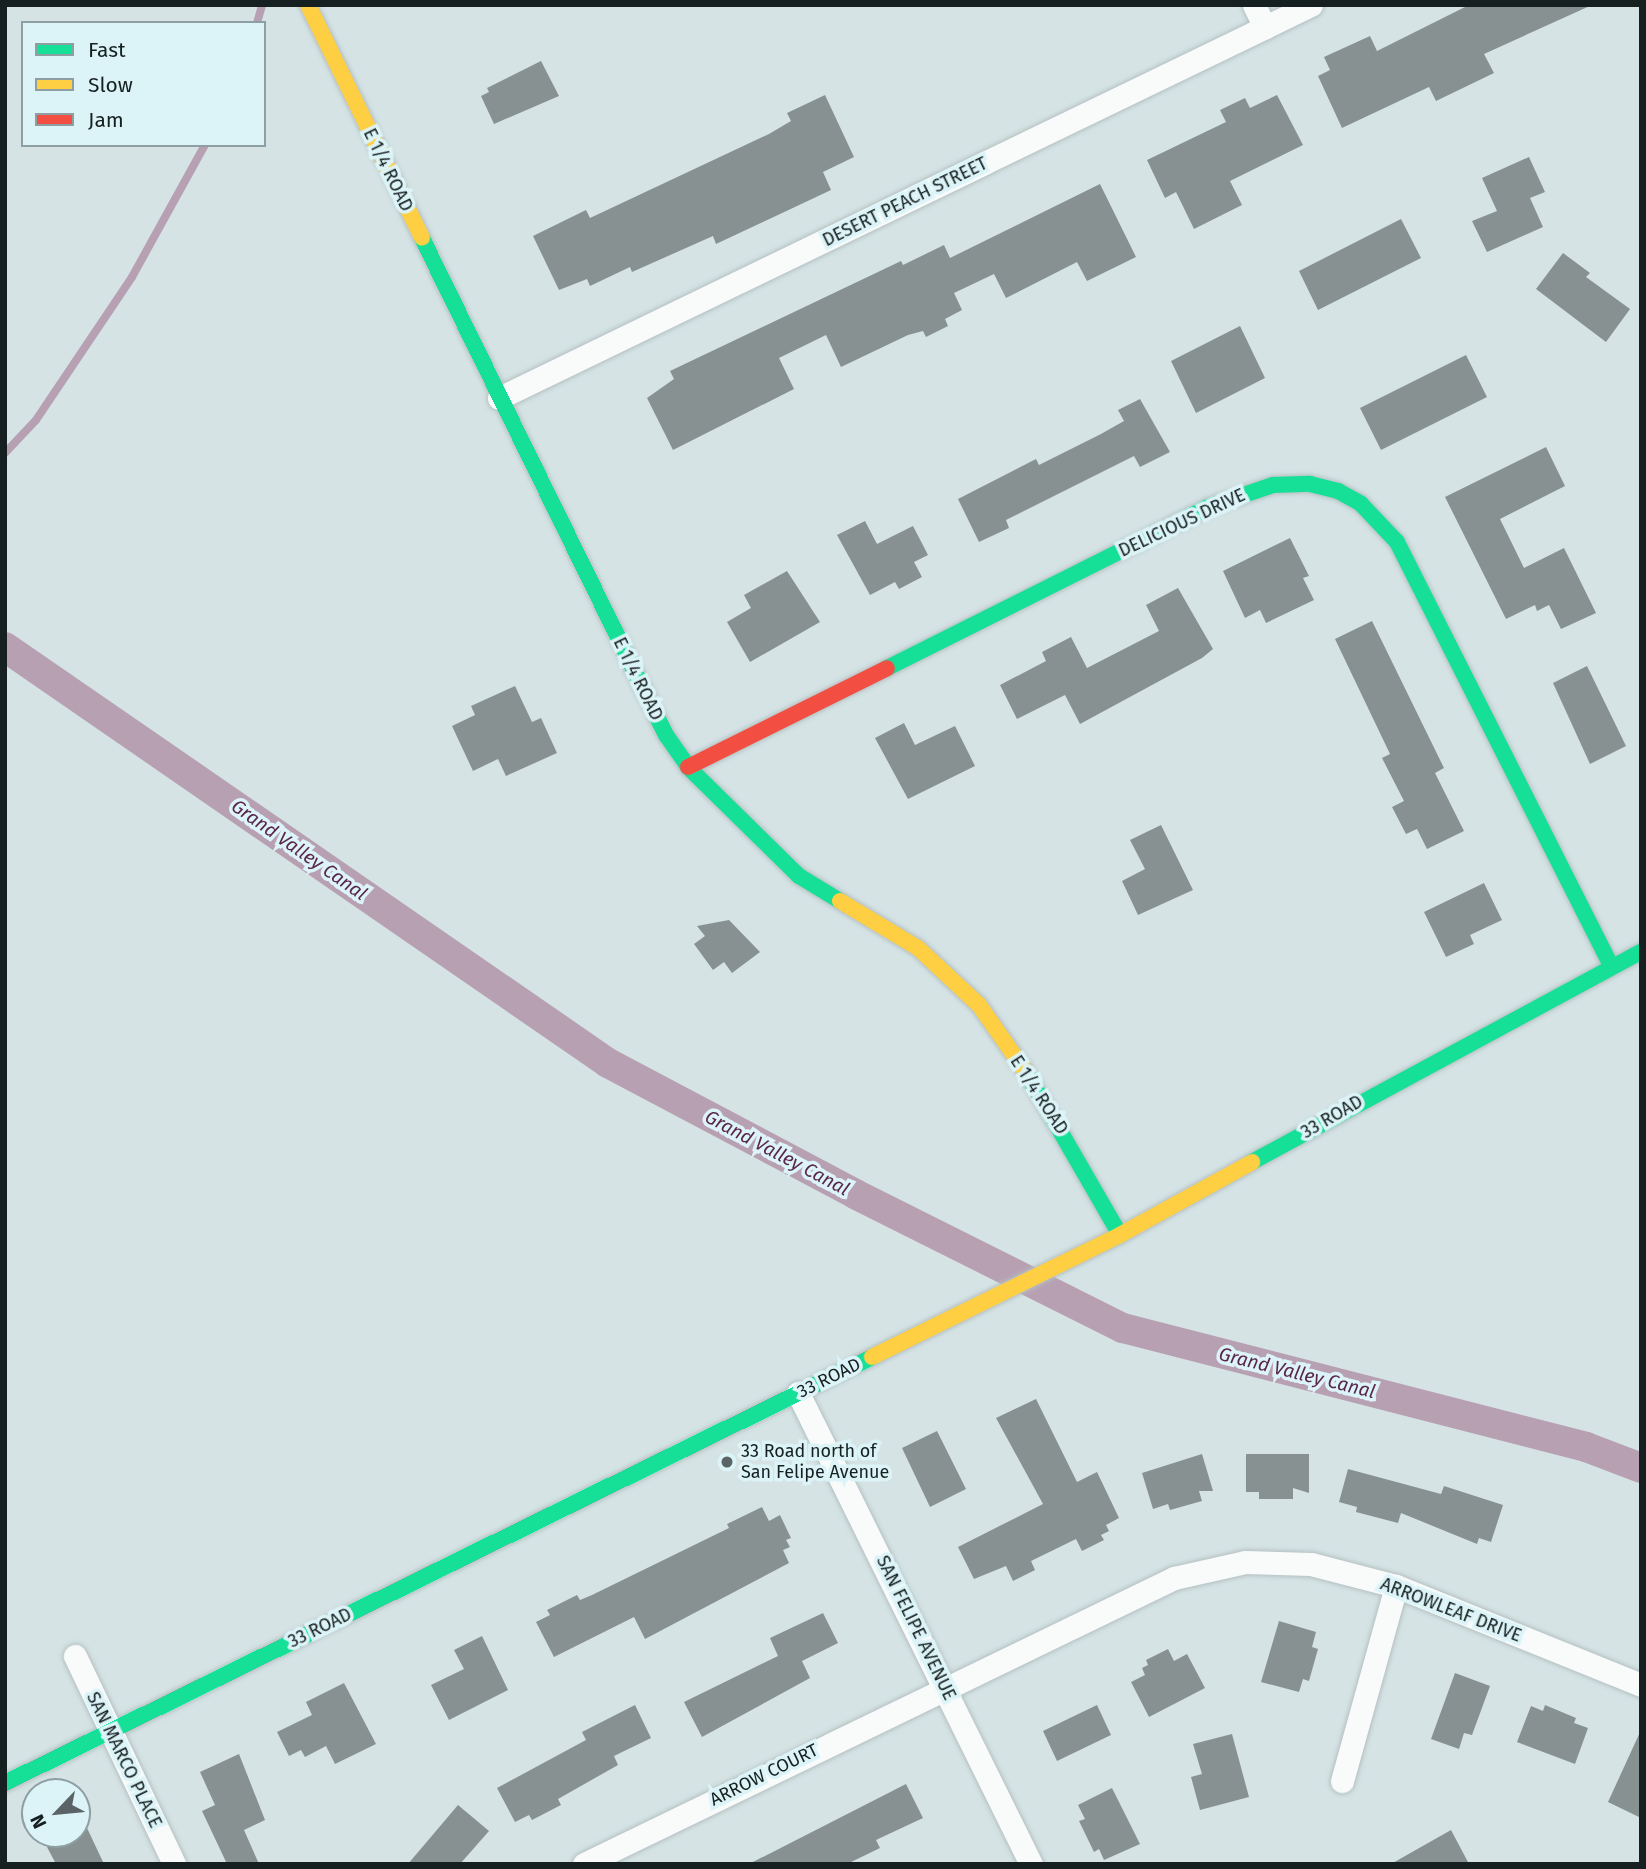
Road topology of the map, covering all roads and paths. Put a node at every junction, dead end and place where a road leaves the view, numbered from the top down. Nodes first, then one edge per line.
1 (308, 5) edge
2 (1254, 5) edge
3 (1311, 5) edge
4 (1265, 28) junction
5 (499, 398) junction
6 (688, 767) junction
7 (1641, 952) edge
8 (1611, 966) junction
9 (1120, 1235) junction
10 (798, 1393) junction
11 (1396, 1586) junction
12 (75, 1656) dead end
13 (1641, 1685) edge
14 (946, 1688) junction
15 (110, 1730) junction
16 (1342, 1782) dead end
17 (5, 1783) edge
18 (174, 1864) edge
19 (584, 1864) edge
20 (1031, 1864) edge

1 - 5 street, E 1/4 ROAD
2 - 4 street
3 - 4 street, DESERT PEACH STREET
4 - 5 street, DESERT PEACH STREET
5 - 6 street, E 1/4 ROAD
6 - 8 street, DELICIOUS DRIVE
6 - 9 street, E 1/4 ROAD
7 - 8 street, 33 ROAD
8 - 9 street, 33 ROAD
9 - 10 street, 33 ROAD
10 - 14 street, SAN FELIPE AVENUE
10 - 15 street, 33 ROAD
11 - 13 street, ARROWLEAF DRIVE
11 - 14 street, ARROWLEAF DRIVE
11 - 16 street
12 - 15 street, SAN MARCO PLACE
14 - 19 street, ARROW COURT
14 - 20 street, SAN FELIPE AVENUE
15 - 17 street, 33 ROAD
15 - 18 street, SAN MARCO PLACE

